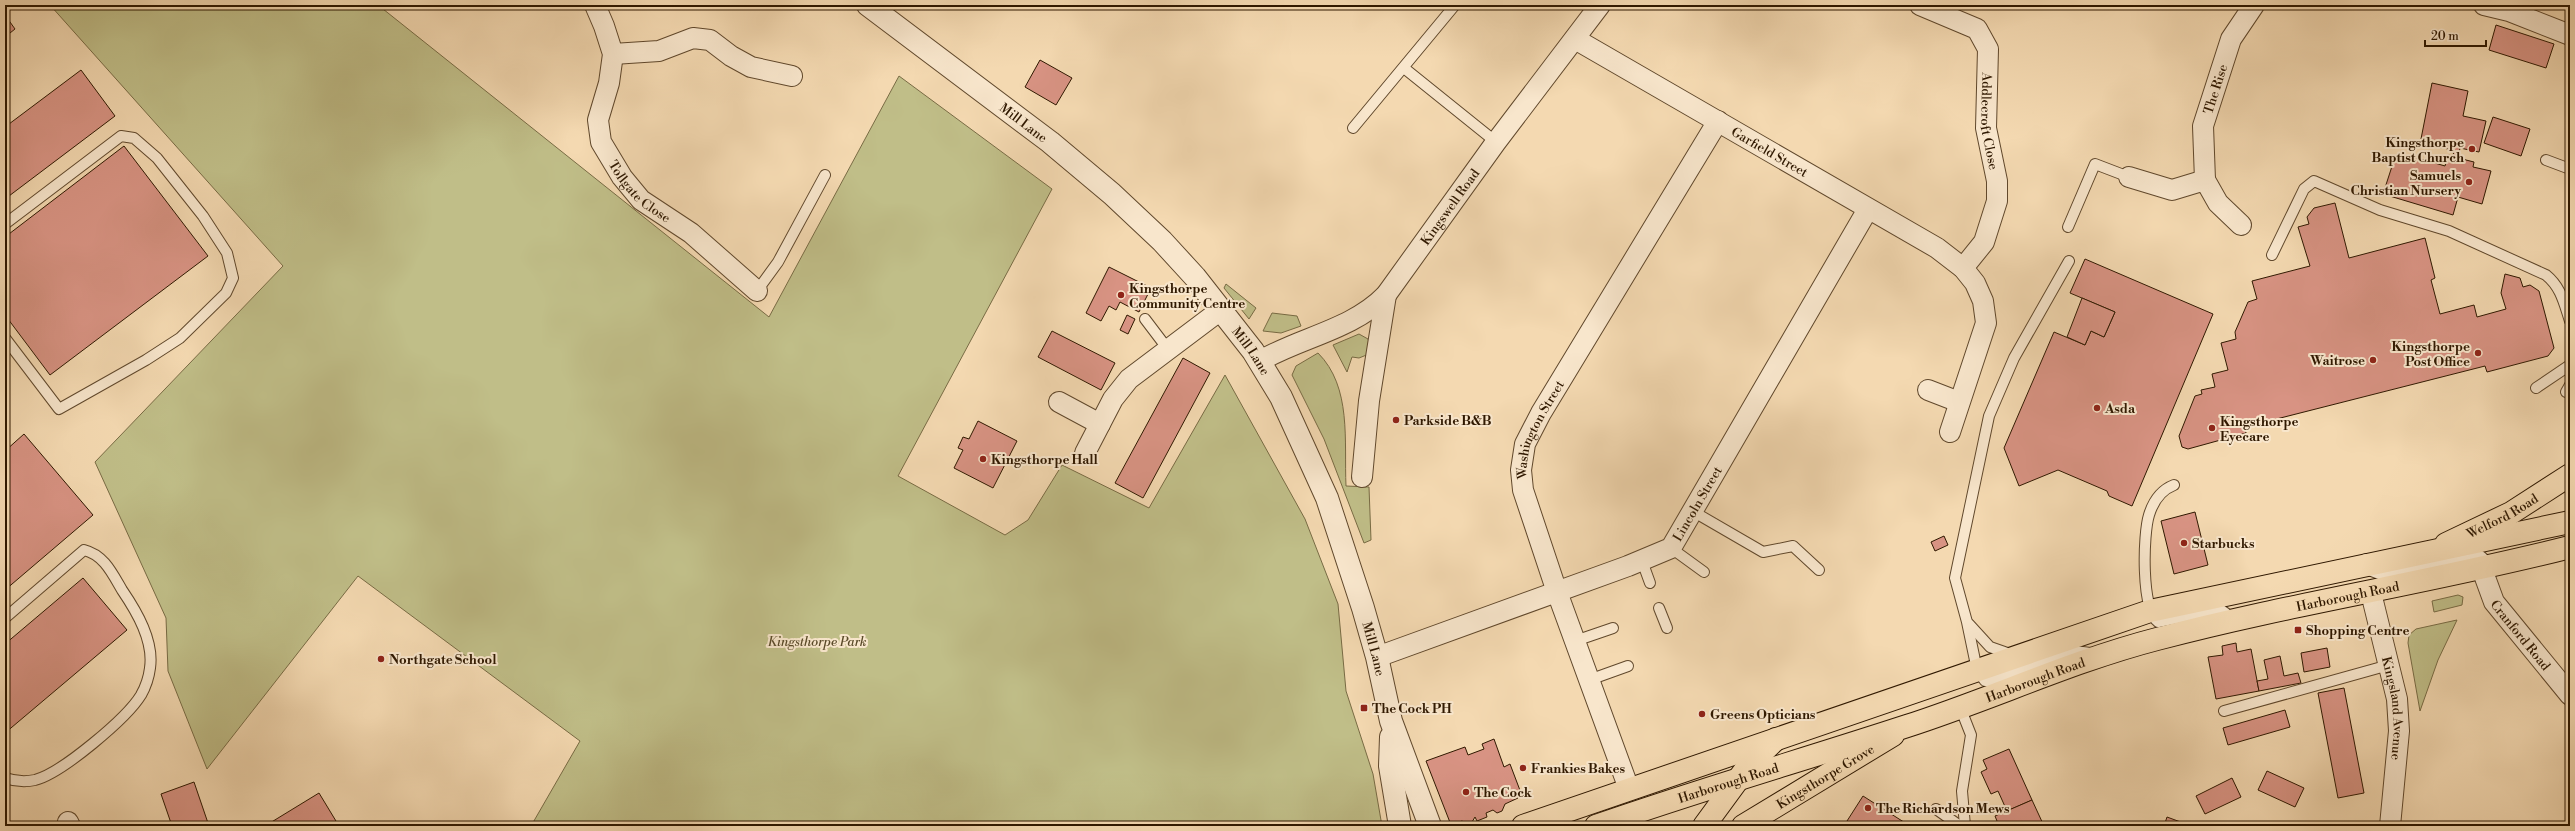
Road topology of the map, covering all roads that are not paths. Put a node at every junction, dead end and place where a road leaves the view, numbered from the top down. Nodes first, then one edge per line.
1 (595, 5) edge
2 (868, 5) edge
3 (1455, 5) edge
4 (1600, 5) edge
5 (1920, 5) edge
6 (2254, 5) edge
7 (2484, 5) edge
8 (2570, 36) edge
9 (1575, 39) junction
10 (613, 54) junction
11 (1404, 68) junction
12 (792, 76) dead end
13 (1718, 121) junction
14 (1353, 128) dead end
15 (1496, 142) junction
16 (2546, 160) dead end
17 (2570, 168) edge
18 (826, 175) dead end
19 (2129, 176) joint
20 (2205, 180) junction
21 (1868, 209) junction
22 (5, 224) edge
23 (2241, 225) dead end
24 (2068, 227) dead end
25 (2272, 255) dead end
26 (2069, 261) dead end
27 (1963, 268) junction
28 (757, 291) joint
29 (1386, 295) junction
30 (1222, 309) junction
31 (1145, 318) dead end
32 (2570, 321) edge
33 (5, 338) edge
34 (1167, 348) junction
35 (1260, 361) junction
36 (2570, 365) edge
37 (2536, 388) dead end
38 (1928, 390) dead end
39 (1059, 402) dead end
40 (1959, 402) junction
41 (1100, 424) junction
42 (1950, 432) dead end
43 (1084, 452) dead end
44 (2570, 475) edge
45 (1362, 477) dead end
46 (2174, 485) dead end
47 (1694, 512) junction
48 (2570, 522) edge
49 (2570, 547) edge
50 (1671, 548) junction
51 (2432, 550) junction
52 (1642, 561) junction
53 (2367, 564) junction
54 (2484, 569) junction
55 (1819, 570) dead end
56 (1704, 572) dead end
57 (1650, 583) dead end
58 (1557, 592) junction
59 (2371, 593) junction
60 (1659, 608) dead end
61 (2150, 611) junction
62 (5, 618) edge
63 (2235, 619) junction
64 (1967, 622) junction
65 (1613, 628) dead end
66 (1667, 628) dead end
67 (1575, 642) junction
68 (1382, 655) junction
69 (2104, 655) junction
70 (2018, 656) junction
71 (2390, 664) junction
72 (1628, 666) dead end
73 (1977, 670) junction
74 (1589, 680) junction
75 (2570, 695) edge
76 (1960, 707) junction
77 (2224, 711) dead end
78 (1391, 721) junction
79 (1908, 726) junction
80 (1776, 739) junction
81 (5, 778) edge
82 (1738, 778) junction
83 (1629, 789) junction
84 (1936, 809) dead end
85 (1400, 826) edge
86 (1433, 826) edge
87 (1523, 826) edge
88 (1596, 826) edge
89 (1704, 826) edge
90 (1743, 826) edge
91 (1960, 826) edge
92 (1965, 826) edge
93 (2390, 826) edge

1 - 10 street, Tollgate Close
2 - 30 street, Mill Lane
3 - 11 lane
4 - 9 street, Kingswell Road
5 - 27 street, Addlecroft Close
6 - 20 street, The Rise
7 - 8 street
9 - 13 street, Garfield Street
9 - 15 street, Kingswell Road
10 - 12 street
10 - 28 street, Tollgate Close
11 - 14 lane
11 - 15 lane
13 - 21 street, Garfield Street
13 - 58 street, Washington Street
15 - 29 street, Kingswell Road
16 - 17 lane
18 - 28 lane
19 - 20 street
19 - 24 lane
20 - 23 street, The Rise
21 - 27 street, Garfield Street
21 - 47 street, Lincoln Street
22 - 33 lane
25 - 32 lane
26 - 64 lane
27 - 40 street, Garfield Street
29 - 35 street, Kingswell Road
29 - 45 street
30 - 34 street
30 - 35 street, Mill Lane
31 - 34 lane
34 - 41 street
35 - 68 street, Mill Lane
36 - 37 lane
38 - 40 street
39 - 41 street
40 - 42 street, Garfield Street
41 - 43 street
44 - 51 main road, Welford Road
46 - 61 lane
47 - 50 street, Lincoln Street
47 - 55 lane
48 - 51 main road, Harborough Road
49 - 54 main road, Harborough Road
50 - 52 street, Lincoln Street
50 - 56 lane
51 - 53 main road, Harborough Road
52 - 57 lane
52 - 58 street, Lincoln Street
53 - 54 street, Harborough Road
53 - 61 main road, Harborough Road
54 - 59 main road, Harborough Road
54 - 75 street, Cranford Road
58 - 67 street, Washington Street
58 - 68 street, Lincoln Street
59 - 63 main road, Harborough Road
59 - 71 street, Kingsland Avenue
60 - 66 lane
61 - 63 lane
61 - 70 main road, Harborough Road
62 - 81 lane
63 - 69 main road, Harborough Road
64 - 70 lane
64 - 73 lane
65 - 67 lane
67 - 74 street, Washington Street
68 - 78 street, Mill Lane
68 - 86 street
69 - 73 lane
69 - 76 main road, Harborough Road
70 - 73 main road, Harborough Road
71 - 77 lane
71 - 93 street, Kingsland Avenue
72 - 74 lane
73 - 80 main road, Harborough Road
74 - 83 street, Washington Street
76 - 79 main road, Harborough Road
76 - 92 lane
78 - 85 street, Mill Lane
78 - 86 street, Mill Lane
79 - 82 main road, Harborough Road
79 - 90 main road, Kingsthorpe Grove
80 - 82 main road
80 - 83 main road, Harborough Road
82 - 88 main road, Harborough Road
82 - 89 main road
83 - 87 main road, Harborough Road
84 - 91 lane

